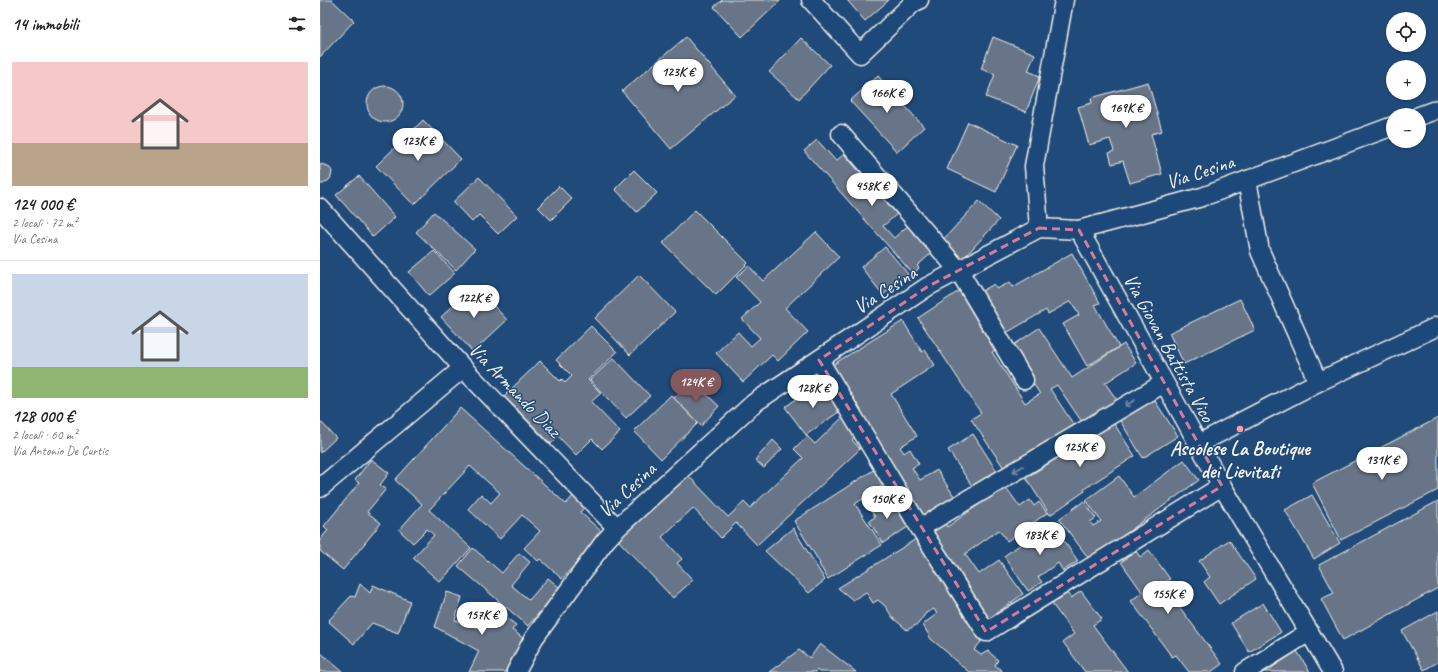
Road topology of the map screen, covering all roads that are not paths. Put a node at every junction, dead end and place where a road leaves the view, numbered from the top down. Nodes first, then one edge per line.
1 (811, 0) edge
2 (918, 0) edge
3 (1063, 0) edge
4 (1438, 109) edge
5 (1426, 113) edge
6 (1386, 129) edge
7 (841, 134) dead end
8 (1247, 180) junction
9 (320, 208) edge
10 (1039, 228) junction
11 (1078, 230) junction
12 (959, 271) junction
13 (1438, 326) edge
14 (818, 360) junction
15 (463, 368) junction
16 (1024, 380) dead end
17 (1318, 382) junction
18 (1164, 383) junction
19 (1198, 444) junction
20 (1222, 486) junction
21 (320, 488) edge
22 (617, 528) junction
23 (920, 528) junction
24 (1310, 632) junction
25 (516, 672) edge
26 (1245, 672) edge
27 (1333, 672) edge

1 - 2 street
3 - 10 street
4 - 5 street
6 - 8 street, Via Cesina
7 - 12 street
8 - 11 street, Via Cesina
8 - 17 street
9 - 15 street, Via Armando Diaz
10 - 11 street, Via Cesina
10 - 12 street, Via Cesina
11 - 18 street, Via Giovan Battista Vico
12 - 14 street, Via Cesina
12 - 16 street
13 - 17 street
14 - 22 street, Via Cesina
14 - 23 street
15 - 21 street
15 - 22 street, Via Armando Diaz
17 - 19 street
18 - 19 street, Via Giovan Battista Vico
18 -> 23 street
19 - 20 street, Via Giovan Battista Vico
20 - 23 street
20 - 24 street, Via Giovan Battista Vico
22 - 25 street, Via Cesina
24 - 26 street
24 - 27 street, Via Giovan Battista Vico

